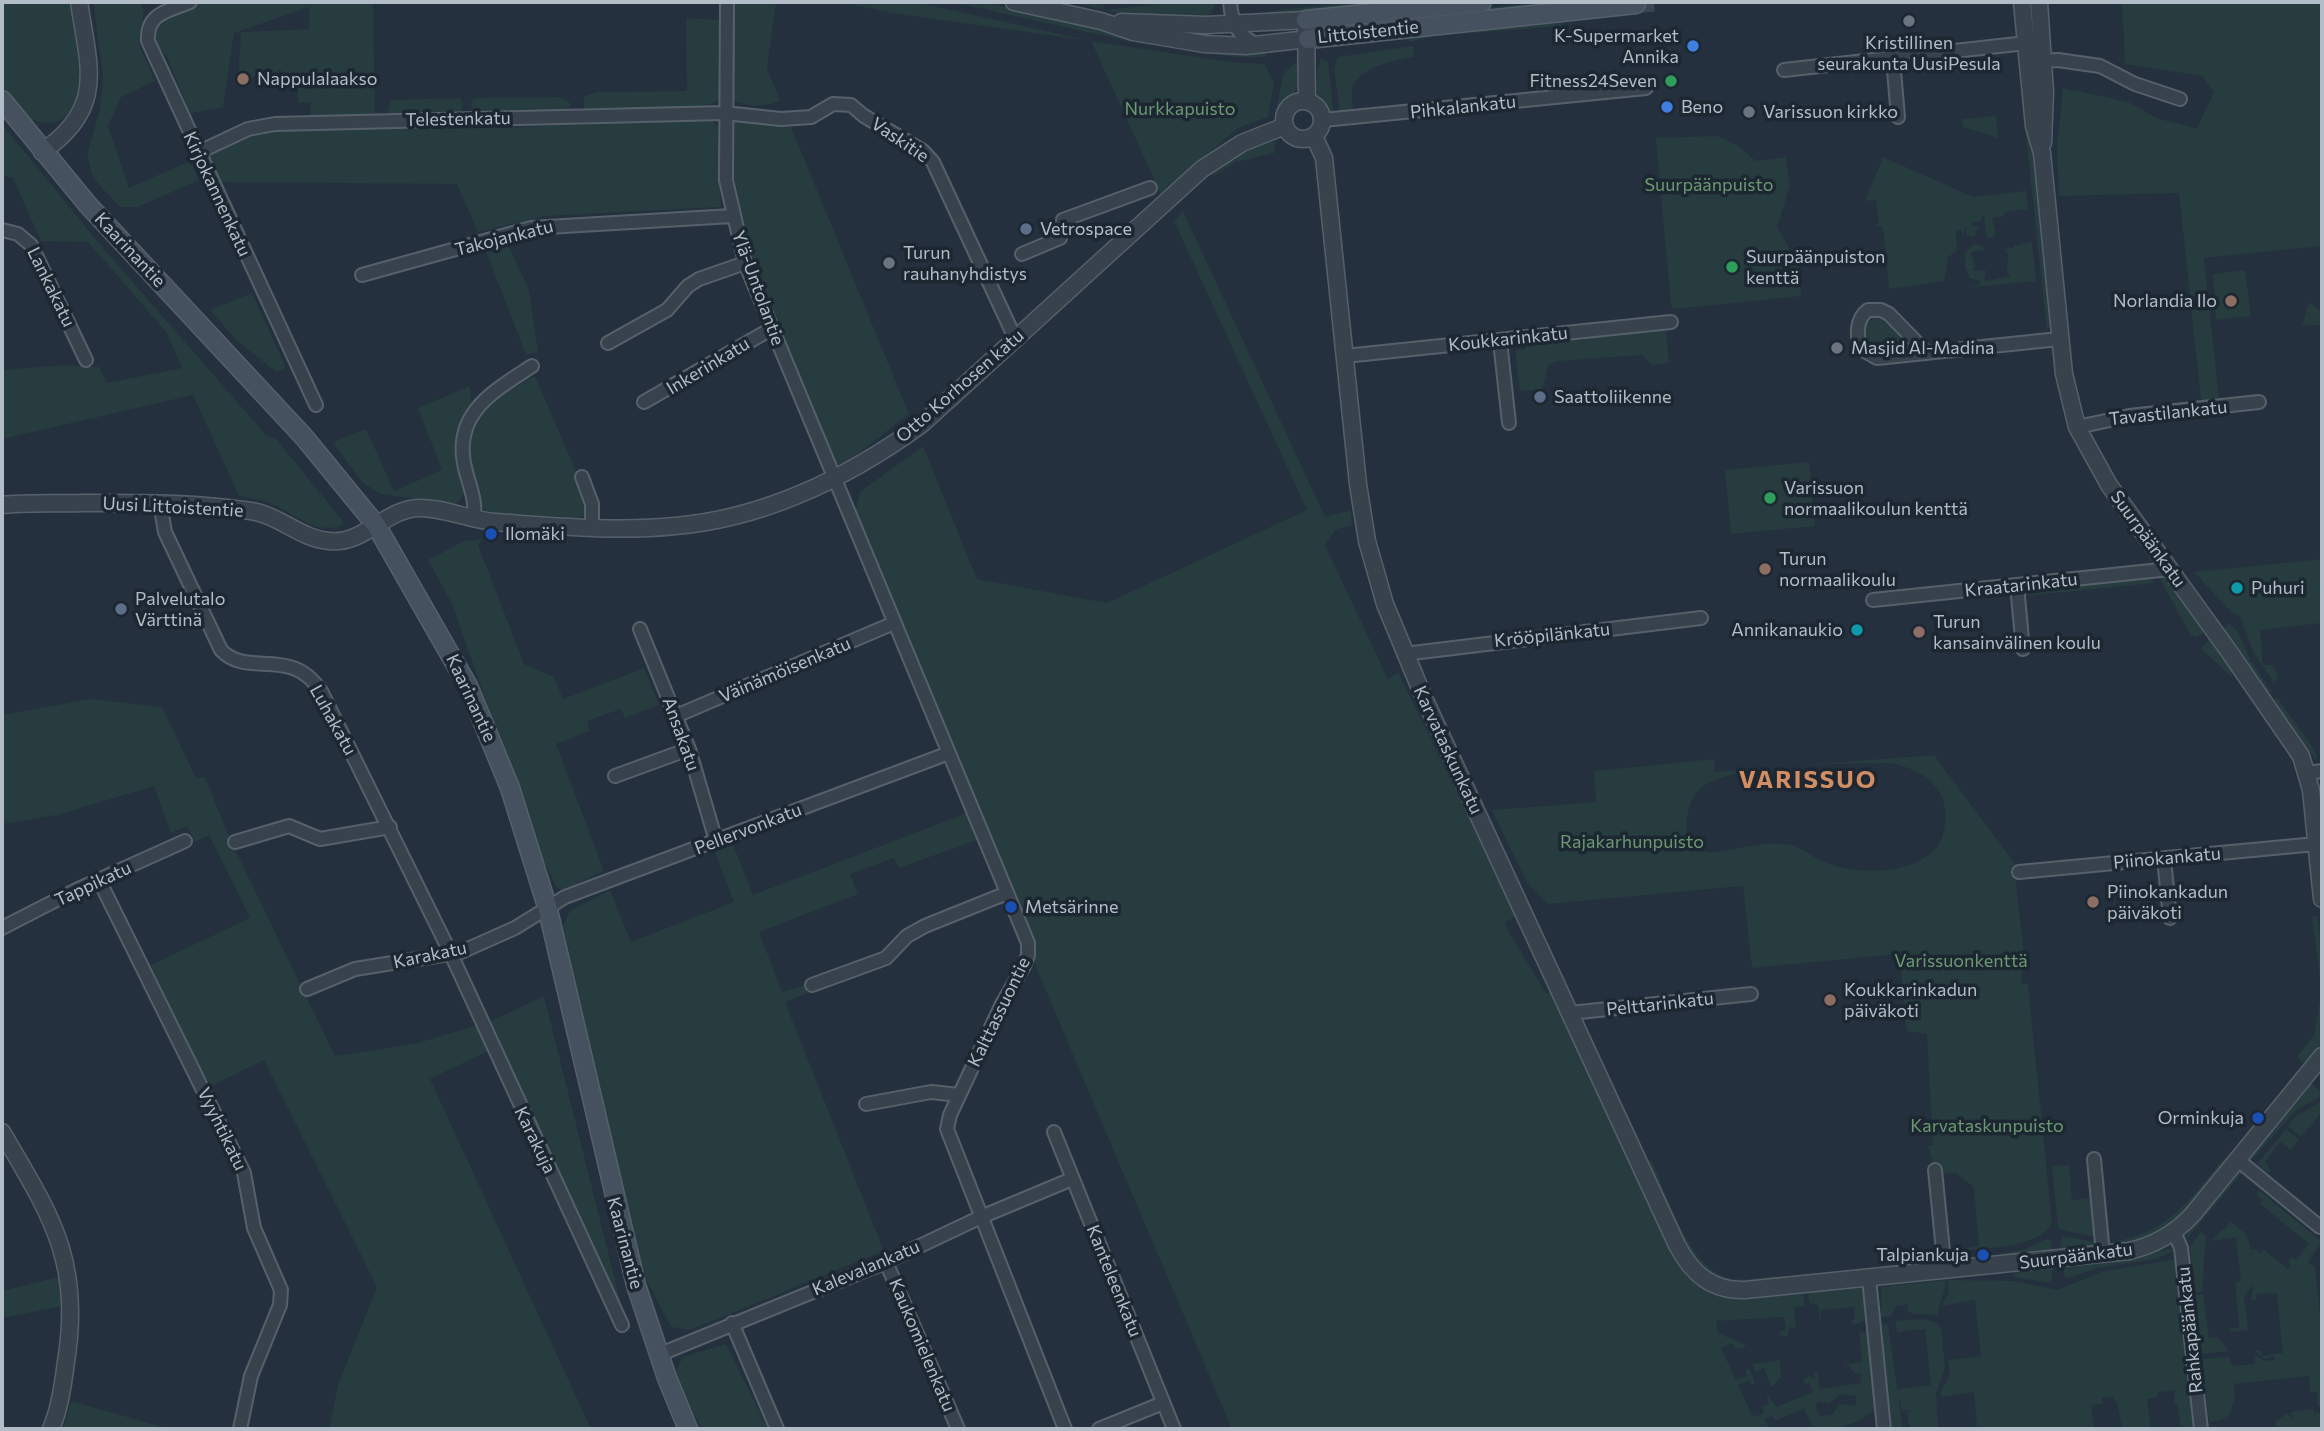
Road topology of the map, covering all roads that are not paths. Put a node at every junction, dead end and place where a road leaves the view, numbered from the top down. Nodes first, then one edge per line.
1 (79, 2) edge
2 (190, 2) edge
3 (727, 2) edge
4 (1014, 2) edge
5 (1230, 2) edge
6 (1482, 2) edge
7 (2022, 2) edge
8 (2039, 2) edge
9 (1636, 4) dead end
10 (1306, 20) junction
11 (1101, 21) junction
12 (1232, 23) junction
13 (1308, 39) junction
14 (2034, 42) junction
15 (1204, 44) junction
16 (1258, 45) junction
17 (1893, 59) junction
18 (2036, 61) junction
19 (1784, 70) dead end
20 (1646, 88) dead end
21 (2180, 99) dead end
22 (2, 100) edge
23 (1307, 101) junction
24 (724, 113) junction
25 (1898, 117) dead end
26 (1323, 120) junction
27 (1284, 126) junction
28 (1314, 136) junction
29 (42, 152) junction
30 (197, 153) junction
31 (1150, 188) dead end
32 (732, 216) junction
33 (2, 230) edge
34 (1022, 254) dead end
35 (745, 263) junction
36 (362, 275) dead end
37 (1671, 322) dead end
38 (771, 329) junction
39 (1015, 338) junction
40 (2059, 339) junction
41 (1500, 341) junction
42 (608, 343) dead end
43 (1927, 353) junction
44 (1345, 356) junction
45 (86, 360) dead end
46 (532, 366) dead end
47 (644, 402) dead end
48 (2259, 402) dead end
49 (316, 405) dead end
50 (1508, 423) dead end
51 (2077, 427) junction
52 (582, 477) dead end
53 (834, 480) junction
54 (160, 504) junction
55 (2, 505) edge
56 (474, 520) junction
57 (376, 526) junction
58 (592, 526) junction
59 (2170, 569) junction
60 (2017, 586) junction
61 (1873, 600) dead end
62 (1701, 618) dead end
63 (894, 624) junction
64 (640, 629) dead end
65 (2023, 649) dead end
66 (1404, 654) junction
67 (676, 716) junction
68 (689, 749) junction
69 (948, 753) junction
70 (2315, 772) edge
71 (615, 776) dead end
72 (390, 827) junction
73 (185, 841) dead end
74 (716, 841) junction
75 (235, 842) dead end
76 (2316, 844) junction
77 (2164, 859) junction
78 (2019, 872) dead end
79 (99, 880) junction
80 (1007, 892) junction
81 (2322, 899) edge
82 (547, 906) junction
83 (2170, 918) dead end
84 (2, 928) edge
85 (451, 954) junction
86 (812, 985) dead end
87 (307, 989) dead end
88 (1751, 994) dead end
89 (1570, 1013) junction
90 (2322, 1056) edge
91 (959, 1095) junction
92 (866, 1104) dead end
93 (2, 1132) edge
94 (1054, 1132) dead end
95 (2094, 1159) dead end
96 (2238, 1160) junction
97 (1935, 1170) dead end
98 (1072, 1179) junction
99 (981, 1217) junction
100 (2320, 1227) dead end
101 (2174, 1232) junction
102 (2103, 1254) junction
103 (886, 1262) junction
104 (1945, 1271) junction
105 (1869, 1278) junction
106 (1745, 1290) joint
107 (732, 1324) junction
108 (622, 1325) dead end
109 (659, 1356) junction
110 (1163, 1403) junction
111 (51, 1429) edge
112 (240, 1429) edge
113 (688, 1429) edge
114 (777, 1429) edge
115 (958, 1429) edge
116 (1065, 1429) edge
117 (1099, 1429) edge
118 (1174, 1429) edge
119 (1884, 1429) edge
120 (2201, 1429) edge

1 - 29 street
2 - 30 street, Kirjokannenkatu
3 - 24 street, Ylä-Untolantie
4 - 11 street, Littoistentie
5 - 12 street
6 - 10 main road, Littoistentie
7 - 14 street, Suurpäänkatu
8 - 14 street, Suurpäänkatu
9 - 13 main road, Littoistentie
10 - 12 street, Littoistentie
10 - 13 street
11 - 12 street, Littoistentie
11 - 15 street, Littoistentie
12 - 15 street
12 - 16 street
13 - 16 street, Littoistentie
13 - 23 street
14 - 17 street
14 - 18 street, Suurpäänkatu
15 - 16 street, Littoistentie
17 - 19 street
17 - 25 street
18 - 21 street
18 - 40 street, Suurpäänkatu
20 - 26 street, Pihkalankatu
22 - 29 main road, Kaarinantie
23 - 26 street
23 - 27 street
24 - 30 street, Telestenkatu
24 - 32 street, Ylä-Untolantie
24 - 39 street, Vaskitie
26 - 28 street
27 - 28 street
27 - 39 street, Otto Korhosen katu
28 - 44 street, Karvataskunkatu
29 - 57 main road, Kaarinantie
30 - 49 street, Kirjokannenkatu
31 - 34 street
32 - 35 street, Ylä-Untolantie
32 - 36 street, Takojankatu
33 - 45 street, Lankakatu
35 - 38 street, Ylä-Untolantie
35 - 42 street
37 - 41 street, Koukkarinkatu
38 - 47 street, Inkerinkatu
38 - 53 street, Ylä-Untolantie
39 - 53 street, Otto Korhosen katu
40 - 43 street
40 - 51 street, Suurpäänkatu
41 - 44 street, Koukkarinkatu
41 - 50 street
43 - 43 street
44 - 66 street, Karvataskunkatu
46 - 56 street
48 - 51 street, Tavastilankatu
51 - 59 street, Suurpäänkatu
52 - 58 street
53 - 58 street, Otto Korhosen katu
53 - 63 street, Kalttassuontie
54 - 55 street, Uusi Littoistentie
54 - 57 street, Uusi Littoistentie
54 - 72 street, Luhakatu
56 - 57 street, Otto Korhosen katu
56 - 58 street, Otto Korhosen katu
57 - 82 main road, Kaarinantie
59 - 60 street, Kraatarinkatu
59 - 70 street, Suurpäänkatu
60 - 61 street, Kraatarinkatu
60 - 65 street
62 - 66 street, Krööpilänkatu
63 - 67 street, Väinämöisenkatu
63 - 69 street, Kalttassuontie
64 - 67 street, Ansakatu
66 - 89 street, Karvataskunkatu
67 - 68 street, Ansakatu
68 - 71 street
68 - 74 street, Ansakatu
69 - 74 street, Pellervonkatu
69 - 80 street, Kalttassuontie
70 - 76 street, Suurpäänkatu
72 - 75 street
72 - 85 street, Luhakatu
73 - 79 street, Tappikatu
74 - 82 street, Pellervonkatu
76 - 77 street, Piinokankatu
76 - 81 street, Suurpäänkatu
77 - 78 street, Piinokankatu
77 - 83 street
79 - 84 street, Tappikatu
79 - 112 street, Vyyhtikatu
80 - 86 street
80 - 91 street, Kalttassuontie
82 - 85 street, Karakatu
82 - 109 main road, Kaarinantie
85 - 87 street, Karakatu
85 - 108 street, Karakuja
88 - 89 street, Pelttarinkatu
89 - 106 street, Karvataskunkatu
90 - 96 street, Suurpäänkatu
91 - 92 street
91 - 99 street, Kalttassuontie
93 - 111 street
94 - 98 street, Kanteleenkatu
95 - 102 street
96 - 100 street
96 - 101 street, Suurpäänkatu
97 - 104 street
98 - 99 street, Kalevalankatu
98 - 110 street, Kanteleenkatu
99 - 103 street, Kalevalankatu
99 - 116 street, Kalttassuontie
101 - 102 street, Suurpäänkatu
101 - 120 street, Rahkapäänkatu
102 - 104 street, Suurpäänkatu
103 - 107 street, Kalevalankatu
103 - 115 street, Kaukomielenkatu
104 - 105 street, Suurpäänkatu
105 - 106 street, Suurpäänkatu
105 - 119 street
107 - 109 street, Kalevalankatu
107 - 114 street
109 - 113 main road, Kaarinantie
110 - 117 street
110 - 118 street, Kanteleenkatu

